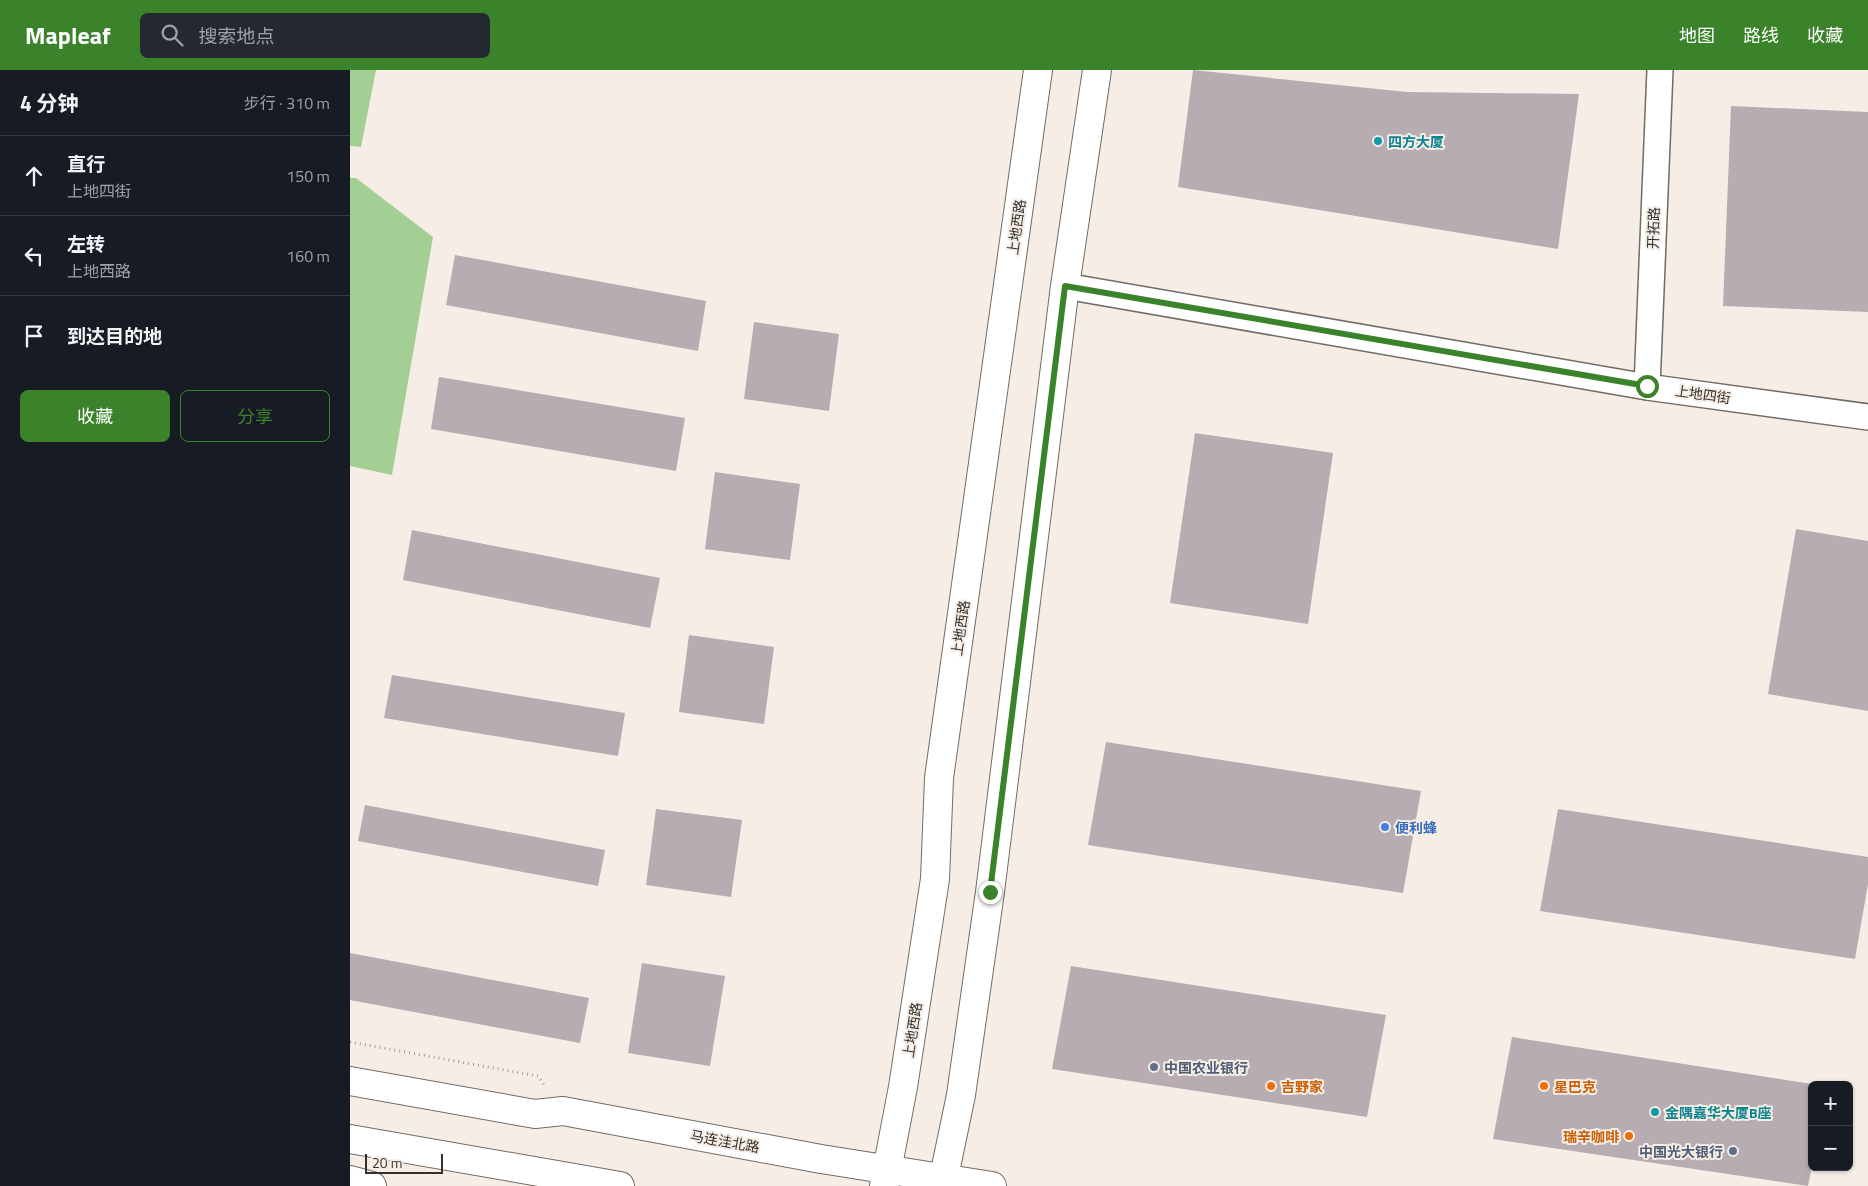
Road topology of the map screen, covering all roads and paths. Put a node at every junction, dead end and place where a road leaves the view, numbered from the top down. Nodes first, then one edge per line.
1 (1038, 70) edge
2 (1096, 70) edge
3 (1660, 70) edge
4 (1065, 286) junction
5 (1647, 386) junction
6 (1868, 417) edge
7 (350, 1042) edge
8 (350, 1080) edge
9 (563, 1111) junction
10 (350, 1139) edge
11 (886, 1177) edge
12 (350, 1180) edge
13 (943, 1182) edge
14 (372, 1186) edge
15 (620, 1186) edge
16 (992, 1186) edge

1 - 11 main road, 上地西路
2 - 4 main road
3 - 5 street, 开拓路
4 - 5 street, 上地四街
4 - 13 main road
5 - 6 street, 上地四街
7 - 9 path
8 - 9 main road, 马连洼北路
9 - 11 main road, 马连洼北路
10 - 15 main road
11 - 13 main road, 马连洼北路
12 - 14 main road
13 - 16 main road, 马连洼北路

